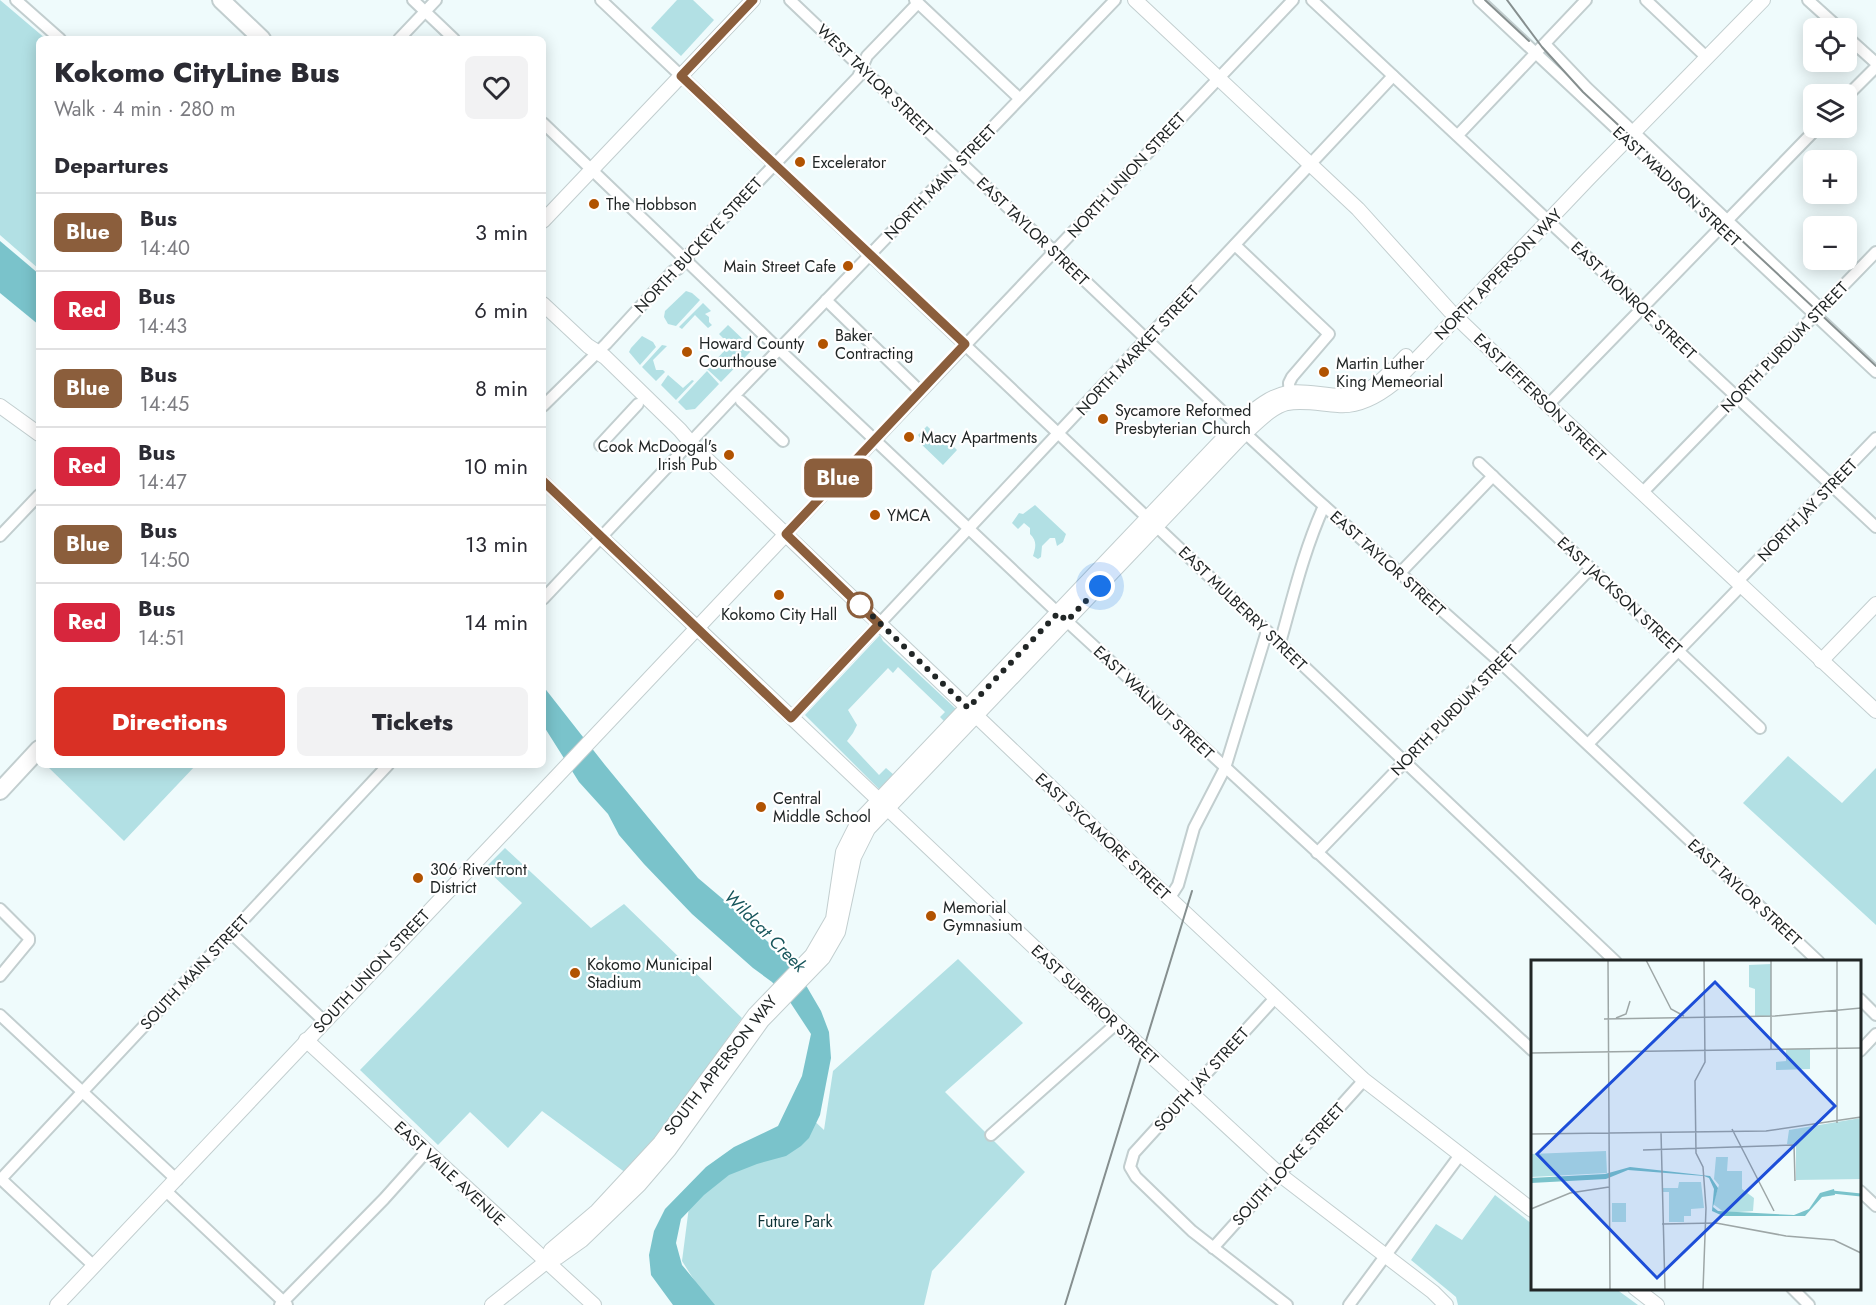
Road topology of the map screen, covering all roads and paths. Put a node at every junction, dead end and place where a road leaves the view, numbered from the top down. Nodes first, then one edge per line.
1 (16, 0) edge
2 (221, 0) edge
3 (413, 0) edge
4 (436, 0) edge
5 (601, 0) edge
6 (753, 0) edge
7 (790, 0) edge
8 (1114, 0) edge
9 (1136, 0) edge
10 (1293, 0) edge
11 (1312, 0) edge
12 (1479, 0) edge
13 (1586, 0) edge
14 (1646, 0) edge
15 (1753, 0) edge
16 (1762, 0) edge
17 (1808, 0) edge
18 (917, 2) edge
19 (425, 12) junction
20 (1828, 18) edge
21 (57, 36) edge
22 (259, 36) edge
23 (402, 36) edge
24 (451, 36) edge
25 (1545, 44) junction
26 (1857, 47) edge
27 (1702, 53) junction
28 (1535, 54) junction
29 (1876, 65) edge
30 (862, 68) junction
31 (681, 76) junction
32 (1393, 76) junction
33 (1219, 77) junction
34 (1857, 85) edge
35 (1019, 98) junction
36 (546, 126) edge
37 (1628, 133) junction
38 (1458, 135) junction
39 (1807, 138) edge
40 (960, 161) junction
41 (775, 164) junction
42 (1310, 164) junction
43 (592, 170) junction
44 (546, 218) edge
45 (1546, 218) junction
46 (1724, 223) junction
47 (1235, 245) junction
48 (1054, 251) junction
49 (1876, 252) edge
50 (870, 255) junction
51 (685, 259) junction
52 (826, 300) junction
53 (546, 307) edge
54 (1642, 307) junction
55 (1818, 312) junction
56 (1453, 314) junction
57 (1147, 339) junction
58 (965, 344) junction
59 (778, 349) junction
60 (597, 352) junction
61 (1876, 372) edge
62 (920, 391) junction
63 (1736, 397) junction
64 (1290, 398) junction
65 (741, 401) dead end
66 (546, 403) edge
67 (638, 404) dead end
68 (1548, 405) junction
69 (0, 406) edge
70 (1241, 429) junction
71 (36, 432) edge
72 (1060, 433) junction
73 (1876, 438) edge
74 (875, 439) junction
75 (690, 441) junction
76 (783, 441) dead end
77 (600, 445) dead end
78 (1479, 463) dead end
79 (1493, 476) junction
80 (546, 484) edge
81 (1831, 485) junction
82 (1642, 493) junction
83 (36, 498) edge
84 (1324, 506) junction
85 (1152, 522) junction
86 (1876, 527) edge
87 (969, 528) junction
88 (786, 534) junction
89 (0, 536) edge
90 (601, 537) junction
91 (1591, 568) junction
92 (1400, 573) junction
93 (1739, 584) junction
94 (546, 596) edge
95 (1876, 604) edge
96 (1063, 617) junction
97 (879, 624) junction
98 (696, 627) junction
99 (1267, 631) junction
100 (1280, 643) junction
101 (1679, 650) junction
102 (1821, 661) junction
103 (1500, 662) junction
104 (1876, 711) edge
105 (972, 712) junction
106 (791, 718) junction
107 (1760, 728) dead end
108 (1588, 744) junction
109 (36, 752) edge
110 (1404, 762) junction
111 (385, 768) edge
112 (1225, 768) junction
113 (0, 791) edge
114 (883, 805) junction
115 (1317, 853) junction
116 (1169, 899) junction
117 (0, 909) edge
118 (231, 933) junction
119 (1614, 960) edge
120 (1817, 960) edge
121 (0, 976) edge
122 (1275, 998) junction
123 (1861, 1000) edge
124 (0, 1015) edge
125 (1876, 1015) edge
126 (324, 1021) junction
127 (1116, 1024) junction
128 (1876, 1034) edge
129 (306, 1040) junction
130 (1531, 1048) edge
131 (1861, 1050) edge
132 (1364, 1080) junction
133 (82, 1092) junction
134 (1189, 1092) junction
135 (991, 1135) dead end
136 (428, 1151) junction
137 (1460, 1155) junction
138 (1280, 1174) junction
139 (1, 1179) edge
140 (177, 1179) junction
141 (166, 1191) junction
142 (1861, 1192) edge
143 (1876, 1206) edge
144 (1531, 1208) edge
145 (1213, 1248) junction
146 (1385, 1256) junction
147 (546, 1262) junction
148 (94, 1266) junction
149 (1638, 1290) edge
150 (1794, 1290) edge
151 (283, 1304) edge
152 (57, 1305) edge
153 (492, 1305) edge
154 (594, 1305) edge
155 (1287, 1305) edge
156 (1349, 1305) edge
157 (1446, 1305) edge
158 (1657, 1305) edge
159 (1809, 1305) edge

1 - 21 street
2 - 22 main road
3 - 19 street
4 - 19 street
5 - 31 street, EAST MULBERRY STREET
6 - 31 main road
7 - 30 street, WEST TAYLOR STREET
8 - 35 street, NORTH MAIN STREET
9 - 33 main road, EAST JEFFERSON STREET
10 - 33 street, NORTH UNION STREET
11 - 32 street, EAST MONROE STREET
12 - 28 street, EAST MADISON STREET
13 - 25 street
14 - 27 street
15 - 27 main road, NORTH APPERSON WAY
16 - 37 main road, NORTH APPERSON WAY
17 - 20 street
18 - 30 street, NORTH BUCKEYE STREET
18 - 35 street
19 - 23 street
19 - 24 street
25 - 28 street
25 - 37 street, EAST MADISON STREET
26 - 29 street
27 - 37 main road, NORTH APPERSON WAY
28 - 37 street, EAST MADISON STREET
28 - 38 street
29 - 34 street
30 - 40 street, WEST TAYLOR STREET
30 - 41 street, NORTH BUCKEYE STREET
31 - 41 street, EAST MULBERRY STREET
31 - 43 main road
32 - 38 street, EAST MONROE STREET
32 - 42 street, NORTH MARKET STREET
33 - 42 main road, EAST JEFFERSON STREET
33 - 48 street, NORTH UNION STREET
35 - 40 street, NORTH MAIN STREET
36 - 43 street, EAST WALNUT STREET
37 - 45 main road, NORTH APPERSON WAY
37 - 46 street, EAST MADISON STREET
38 - 45 street, EAST MONROE STREET
39 - 46 street
40 - 48 street, EAST TAYLOR STREET
40 - 50 street, NORTH MAIN STREET
41 - 50 street, EAST MULBERRY STREET
41 - 51 street, NORTH BUCKEYE STREET
42 - 47 street, NORTH MARKET STREET
42 - 56 main road, EAST JEFFERSON STREET
43 - 44 main road
43 - 51 street, EAST WALNUT STREET
45 - 54 street, EAST MONROE STREET
45 - 56 main road, NORTH APPERSON WAY
46 - 54 street
46 - 55 street, EAST MADISON STREET
47 - 57 street, NORTH MARKET STREET
47 - 64 street
48 - 57 street, EAST TAYLOR STREET
48 - 58 street, NORTH UNION STREET
49 - 55 street, NORTH PURDUM STREET
50 - 52 street, NORTH MAIN STREET
50 - 58 street, EAST MULBERRY STREET
51 - 59 street, EAST WALNUT STREET
51 - 60 street, NORTH BUCKEYE STREET
52 - 59 street, NORTH MAIN STREET
52 - 62 street
53 - 60 main road, EAST SYCAMORE STREET
54 - 63 street, EAST MONROE STREET
54 - 68 street
55 - 61 street, EAST MADISON STREET
55 - 63 street, NORTH PURDUM STREET
56 - 64 main road, NORTH APPERSON WAY
56 - 68 main road, EAST JEFFERSON STREET
57 - 70 street, EAST TAYLOR STREET
57 - 72 street, NORTH MARKET STREET
58 - 62 street, NORTH UNION STREET
58 - 72 street, EAST MULBERRY STREET
59 - 74 street, EAST WALNUT STREET
59 - 75 street, NORTH MAIN STREET
60 - 66 street, NORTH BUCKEYE STREET
60 - 75 main road, EAST SYCAMORE STREET
62 - 74 street, NORTH UNION STREET
63 - 81 street, EAST MONROE STREET
63 - 82 street, NORTH PURDUM STREET
64 - 70 main road, NORTH APPERSON WAY
65 - 76 street
67 - 77 street
68 - 82 main road, EAST JEFFERSON STREET
69 - 71 main road
70 - 84 street, EAST TAYLOR STREET
70 - 85 main road, NORTH APPERSON WAY
72 - 85 street, EAST MULBERRY STREET
72 - 87 street, NORTH MARKET STREET
73 - 81 street, NORTH JAY STREET
74 - 87 street, EAST WALNUT STREET
74 - 88 street, NORTH UNION STREET
75 - 88 main road, EAST SYCAMORE STREET
75 - 90 street
78 - 79 street, EAST JACKSON STREET
79 - 91 street, EAST JACKSON STREET
79 - 92 street
80 - 90 street
81 - 86 street, EAST MONROE STREET
81 - 93 street, NORTH JAY STREET
82 - 93 main road, EAST JEFFERSON STREET
83 - 89 street
84 - 92 street, EAST TAYLOR STREET
84 - 100 street
85 - 96 main road, NORTH APPERSON WAY
85 - 99 street, EAST MULBERRY STREET
87 - 96 street, EAST WALNUT STREET
87 - 97 street, NORTH MARKET STREET
88 - 97 main road, EAST SYCAMORE STREET
88 - 98 main road, SOUTH UNION STREET
90 - 94 street
90 - 98 main road, EAST SUPERIOR STREET
91 - 101 street, EAST JACKSON STREET
91 - 103 street, NORTH PURDUM STREET
92 - 103 street, EAST TAYLOR STREET
93 - 101 street, NORTH JAY STREET
93 - 102 main road, EAST JEFFERSON STREET
95 - 102 main road
96 - 105 main road, NORTH APPERSON WAY
96 - 112 street, EAST WALNUT STREET
97 - 105 main road, EAST SYCAMORE STREET
97 - 106 street, NORTH MARKET STREET
98 - 106 main road, EAST SUPERIOR STREET
98 - 126 main road, SOUTH UNION STREET
99 - 100 street, EAST MULBERRY STREET
99 - 112 street
100 - 110 street, EAST MULBERRY STREET
101 - 107 street, EAST JACKSON STREET
101 - 108 street, NORTH JAY STREET
102 - 104 main road, EAST JEFFERSON STREET
103 - 108 street, EAST TAYLOR STREET
103 - 110 street, NORTH PURDUM STREET
105 - 114 main road, SOUTH APPERSON WAY
105 - 116 main road, EAST SYCAMORE STREET
106 - 114 main road, EAST SUPERIOR STREET
108 - 120 street, EAST TAYLOR STREET
109 - 113 main road
110 - 115 street, NORTH PURDUM STREET
110 - 119 street, EAST MULBERRY STREET
111 - 118 street, SOUTH MAIN STREET
112 - 115 street, EAST WALNUT STREET
112 - 116 street
114 - 127 main road, EAST SUPERIOR STREET
114 - 147 main road, SOUTH APPERSON WAY
115 - 130 street, EAST WALNUT STREET
116 - 122 main road, EAST SYCAMORE STREET
117 - 121 street
118 - 126 street
118 - 133 street, SOUTH MAIN STREET
122 - 132 main road, EAST SYCAMORE STREET
122 - 134 street, SOUTH JAY STREET
123 - 125 street
124 - 133 street
126 - 129 main road, SOUTH UNION STREET
127 - 134 main road, EAST SUPERIOR STREET
127 - 135 street
128 - 131 street
129 - 136 main road, EAST VAILE AVENUE
129 - 140 main road, SOUTH UNION STREET
132 - 137 main road, EAST SYCAMORE STREET
132 - 138 street, SOUTH LOCKE STREET
133 - 139 street, SOUTH MAIN STREET
133 - 140 street
134 - 138 main road, EAST SUPERIOR STREET
134 - 145 street, SOUTH JAY STREET
136 - 147 main road, EAST VAILE AVENUE
136 - 151 street
137 - 144 main road, EAST SYCAMORE STREET
137 - 146 street
138 - 145 street, SOUTH LOCKE STREET
138 - 146 main road, EAST SUPERIOR STREET
139 - 148 street
140 - 141 main road, SOUTH UNION STREET
141 - 148 main road, SOUTH UNION STREET
141 - 151 street
142 - 143 street
145 - 155 street
146 - 156 street
146 - 157 main road, EAST SUPERIOR STREET
147 - 153 main road, SOUTH APPERSON WAY
147 - 154 main road, EAST VAILE AVENUE
148 - 152 main road, SOUTH UNION STREET
149 - 158 main road
150 - 159 street

